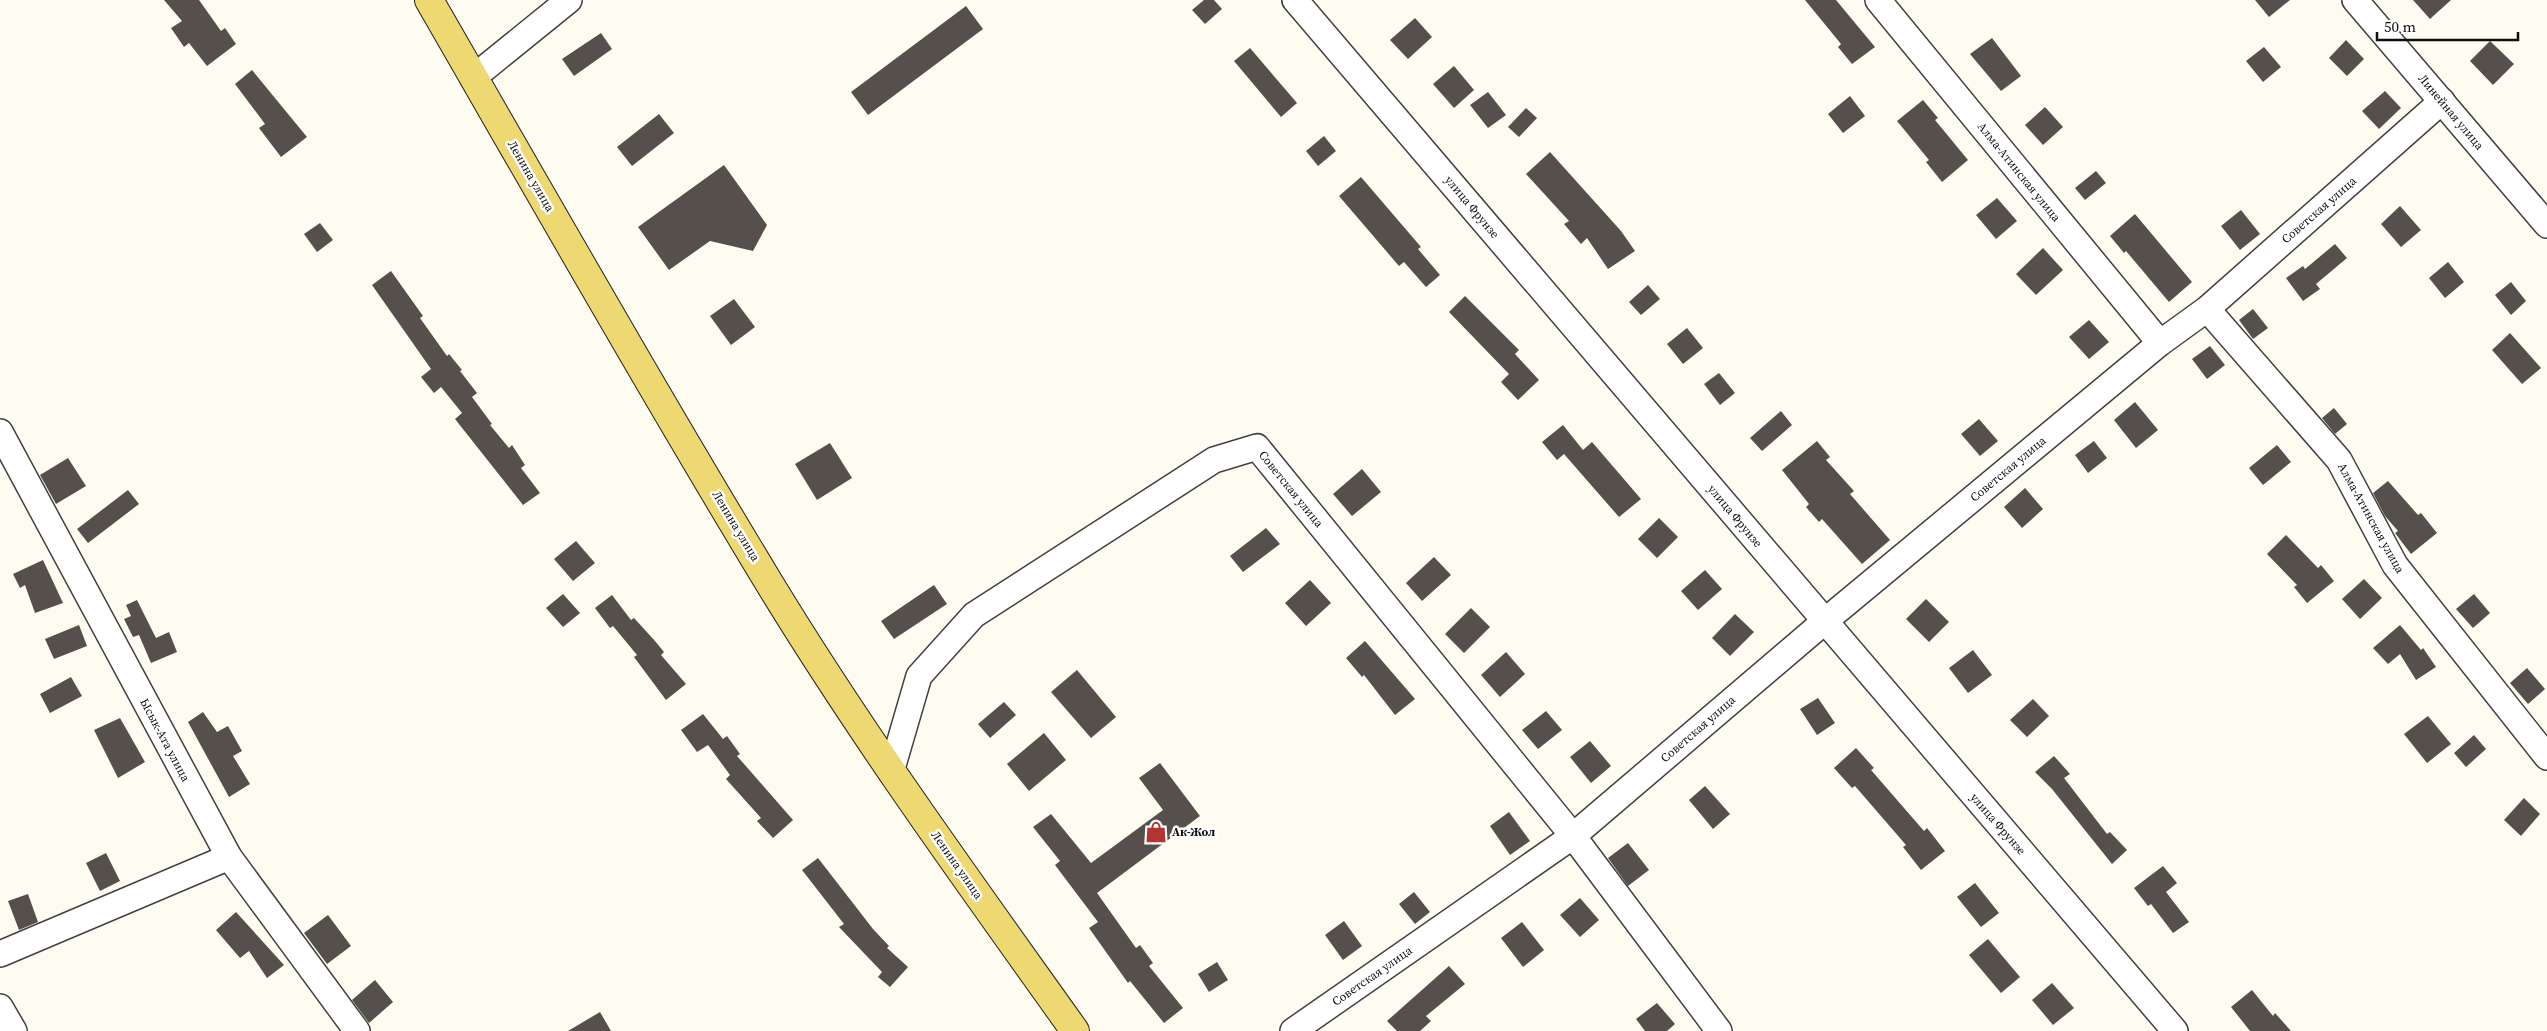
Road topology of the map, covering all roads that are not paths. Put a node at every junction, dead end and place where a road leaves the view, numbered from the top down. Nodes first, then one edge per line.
1 (429, 0) edge
2 (569, 0) edge
3 (1295, 0) edge
4 (1878, 0) edge
5 (2355, 0) edge
6 (474, 77) junction
7 (2442, 101) junction
8 (2547, 225) edge
9 (2207, 309) junction
10 (2160, 343) junction
11 (0, 432) edge
12 (1824, 621) junction
13 (2547, 757) edge
14 (891, 772) junction
15 (1573, 836) junction
16 (229, 857) junction
17 (0, 954) edge
18 (0, 1007) edge
19 (14, 1031) edge
20 (356, 1031) edge
21 (1075, 1031) edge
22 (1293, 1031) edge
23 (1719, 1031) edge
24 (2175, 1031) edge

1 - 6 main road, Ленина улица
2 - 6 street
3 - 12 street, улица Фрунзе
4 - 10 street, Алма-Атинская улица
5 - 7 street, Линейная улица
6 - 14 main road, Ленина улица
7 - 8 street, Линейная улица
7 - 9 street, Советская улица
9 - 10 street, Советская улица
9 - 13 street, Алма-Атинская улица
10 - 12 street, Советская улица
11 - 16 street, Ысык-Ата улица
12 - 15 street, Советская улица
12 - 24 street, улица Фрунзе
14 - 15 street, Советская улица
14 - 21 main road, Ленина улица
15 - 22 street, Советская улица
15 - 23 street, Советская улица
16 - 17 street
16 - 20 street, Ысык-Ата улица
18 - 19 street

